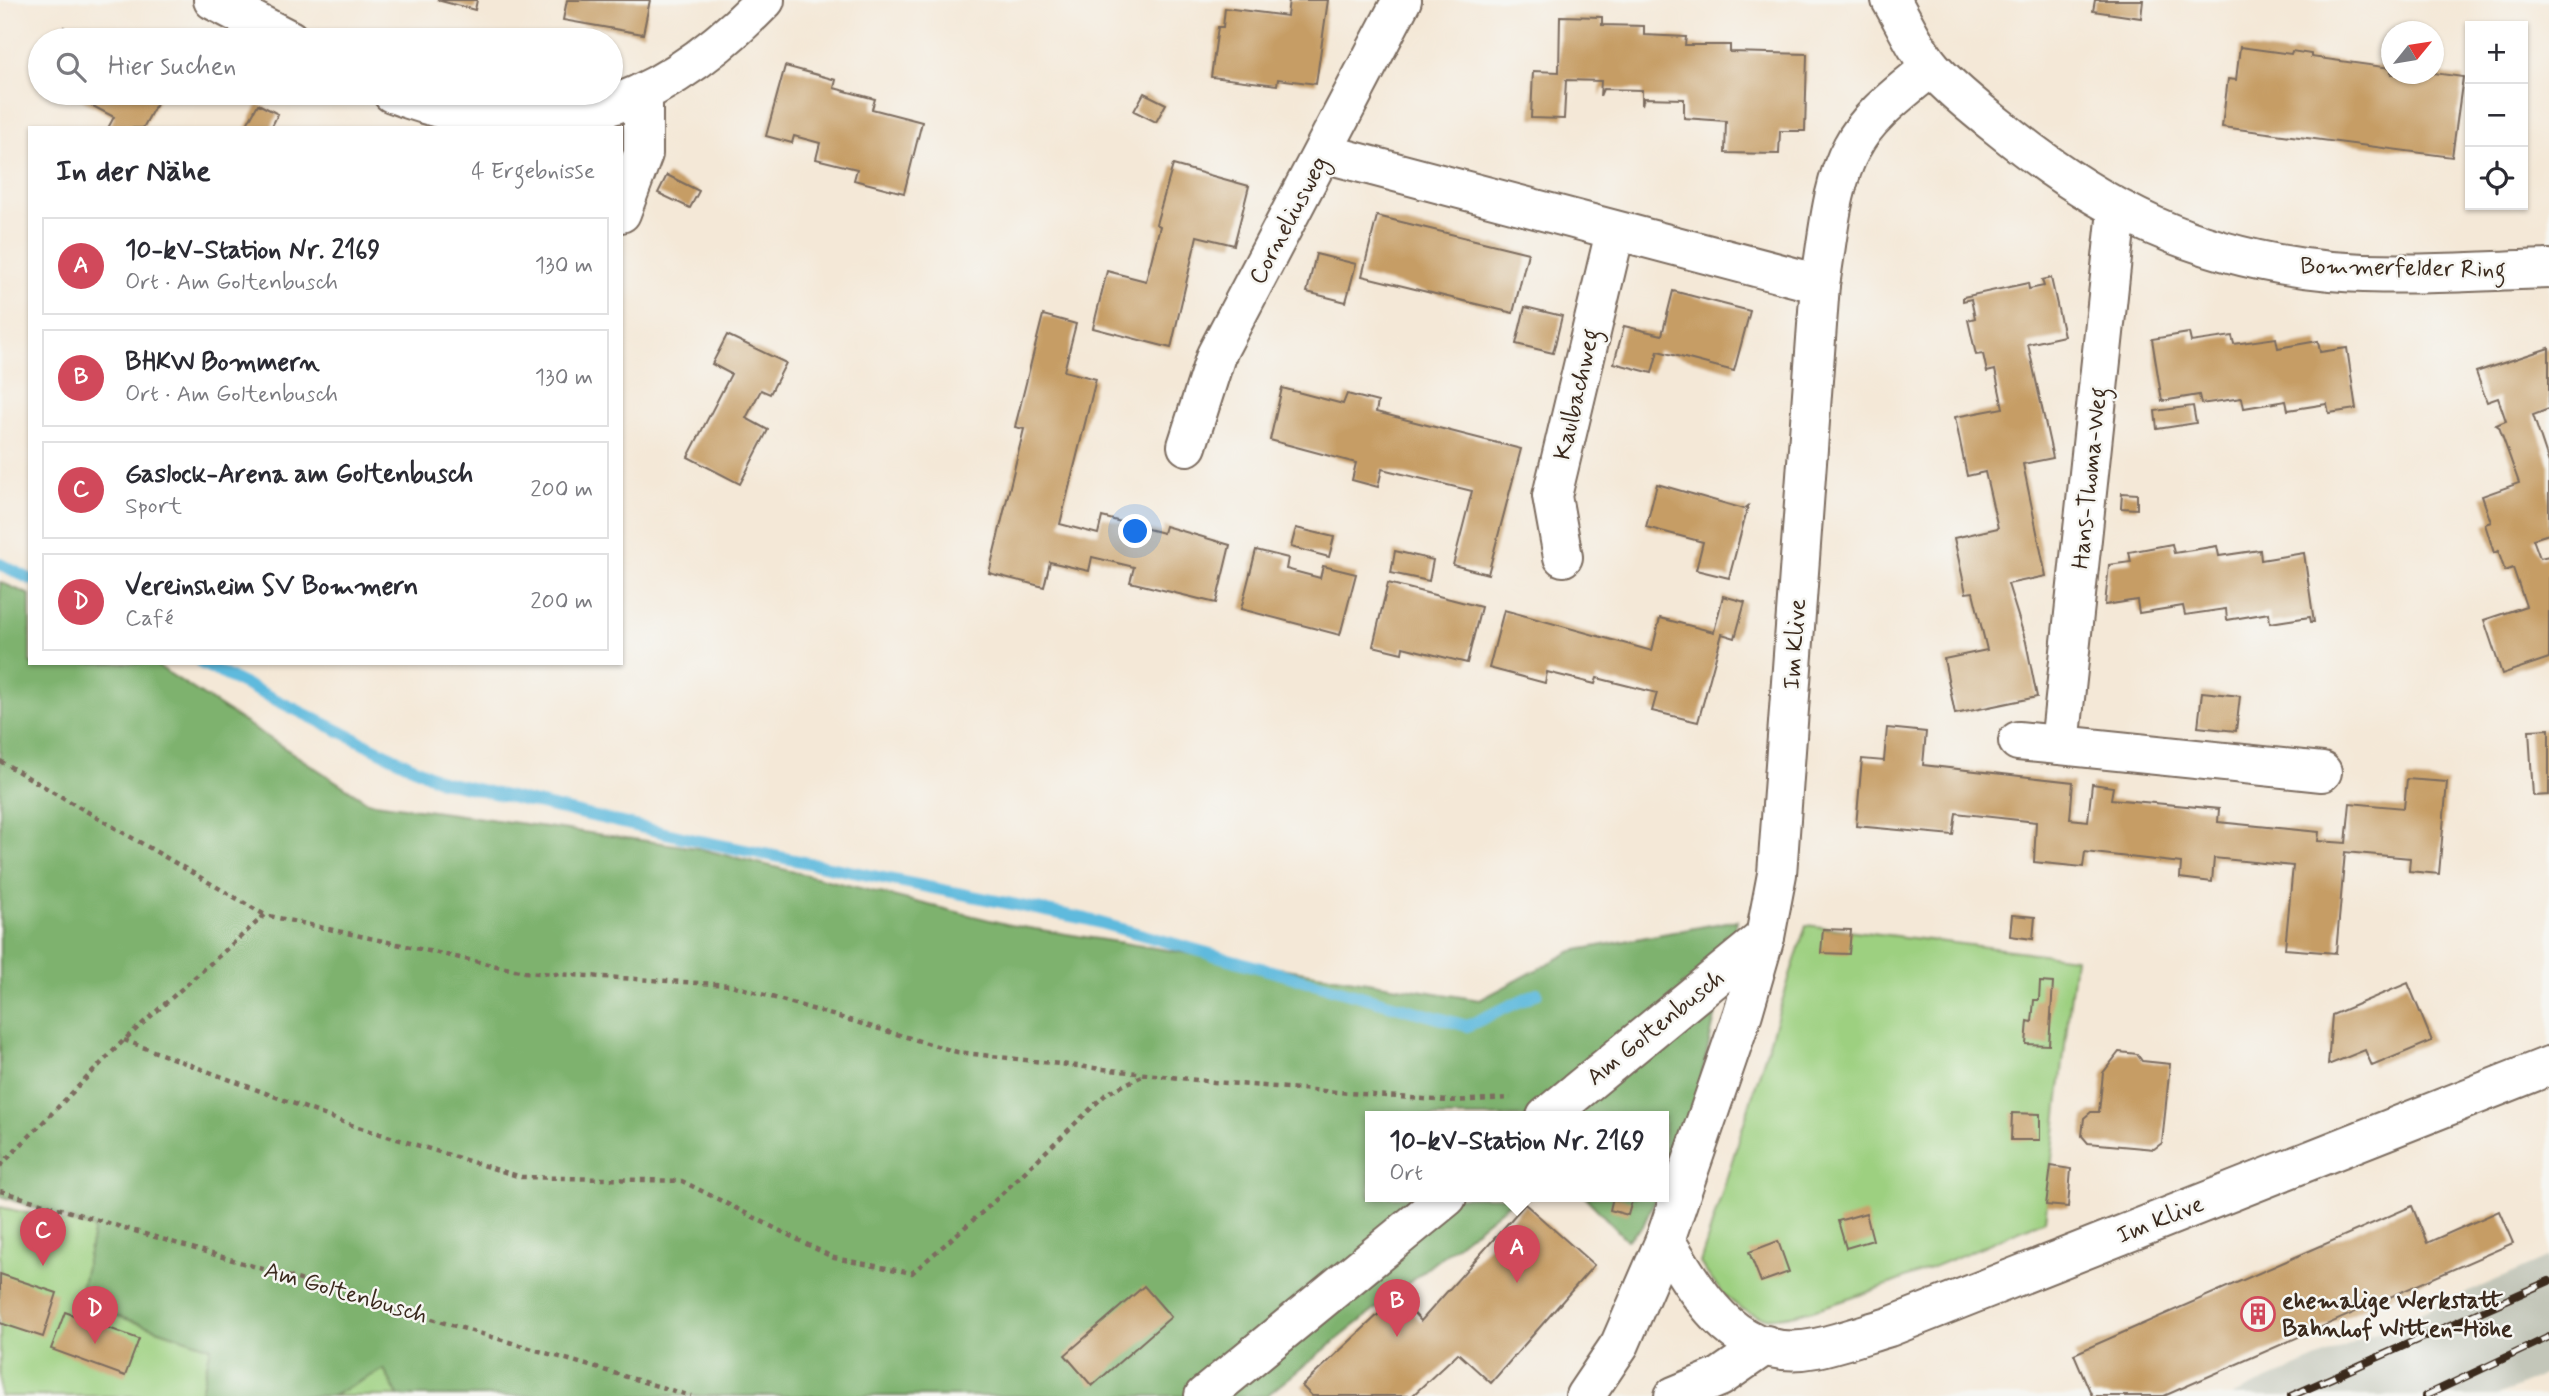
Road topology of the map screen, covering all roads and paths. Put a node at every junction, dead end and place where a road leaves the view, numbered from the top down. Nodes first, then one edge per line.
1 (212, 0) edge
2 (765, 0) edge
3 (1402, 0) edge
4 (1891, 0) edge
5 (258, 10) edge
6 (277, 28) edge
7 (1931, 67) junction
8 (643, 93) junction
9 (623, 100) edge
10 (425, 105) edge
11 (609, 105) edge
12 (1324, 153) junction
13 (623, 208) edge
14 (2118, 211) junction
15 (1615, 232) junction
16 (2549, 269) edge
17 (1820, 284) junction
18 (1187, 446) dead end
19 (1563, 557) dead end
20 (2018, 741) dead end
21 (2060, 745) junction
22 (0, 761) edge
23 (2322, 772) dead end
24 (265, 915) junction
25 (1765, 937) junction
26 (124, 1040) junction
27 (2549, 1066) edge
28 (1147, 1074) junction
29 (1559, 1106) edge
30 (0, 1166) edge
31 (0, 1191) edge
32 (1441, 1202) edge
33 (1665, 1240) junction
34 (1766, 1345) junction
35 (691, 1396) edge
36 (1204, 1396) edge
37 (1584, 1396) edge
38 (1674, 1396) edge

1 - 5 street
2 - 8 street
3 - 12 street, Corneliusweg
4 - 7 street, Bommerfelder Ring
5 - 6 street
7 - 14 street, Bommerfelder Ring
7 - 17 street, Im Klive
8 - 9 street
8 - 13 street
10 - 11 street
12 - 15 street
12 - 18 street, Corneliusweg
14 - 16 street, Bommerfelder Ring
14 - 21 street, Hans-Thoma-Weg
15 - 17 street
15 - 19 street, Kaulbachweg
17 - 25 street, Im Klive
20 - 21 street
21 - 23 street
22 - 24 path
24 - 26 path
24 - 28 path
25 - 29 street, Am Goltenbusch
25 - 33 street, Im Klive
26 - 28 path
26 - 30 path
27 - 34 street, Im Klive
28 - 29 path
31 - 35 path, Am Goltenbusch
32 - 36 street
33 - 34 street, Im Klive
33 - 37 street, Im Klive
34 - 38 street

